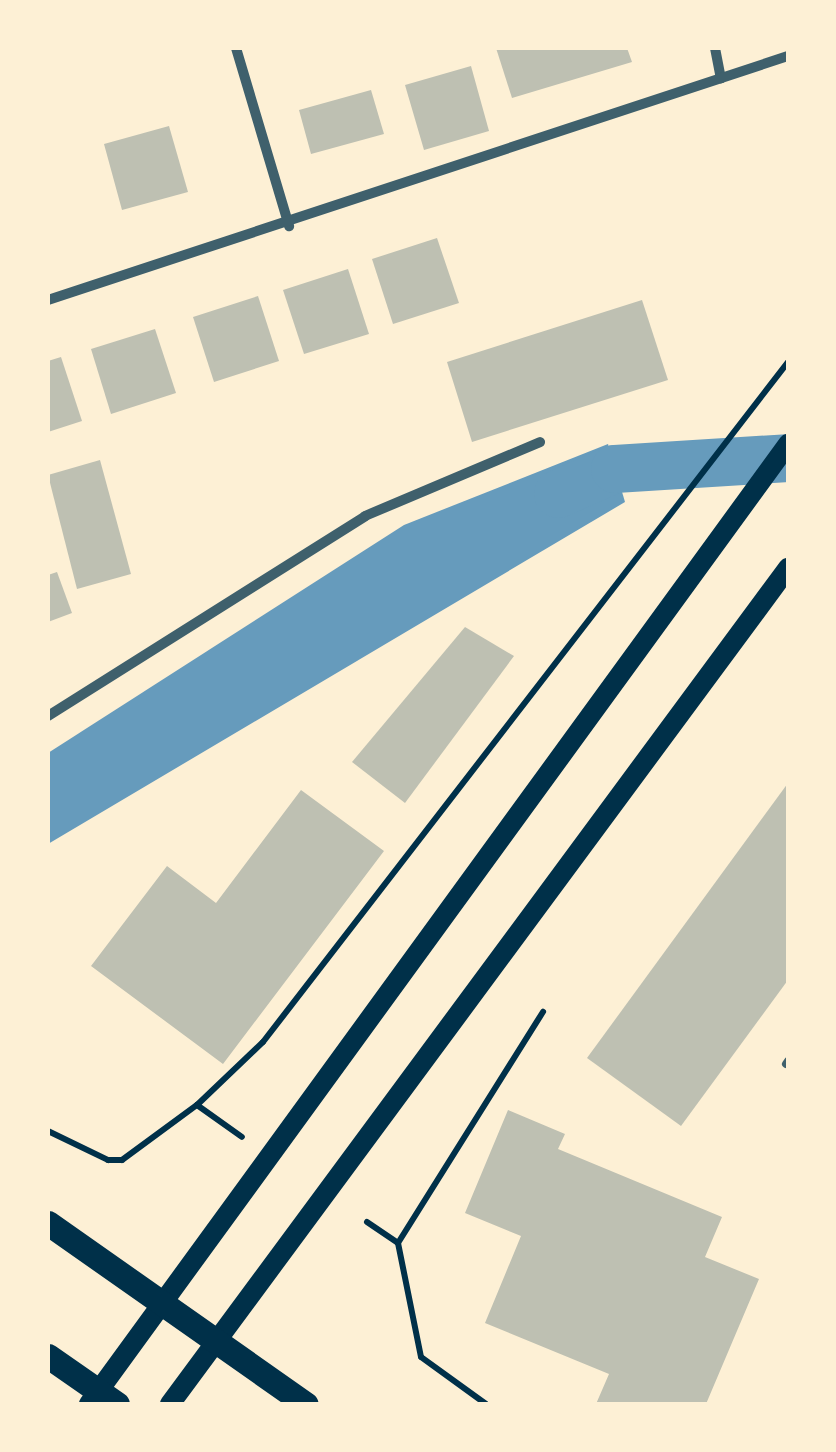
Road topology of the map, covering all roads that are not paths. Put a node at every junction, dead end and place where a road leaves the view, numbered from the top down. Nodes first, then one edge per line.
1 (236, 48) edge
2 (715, 48) edge
3 (788, 56) edge
4 (721, 78) junction
5 (290, 226) junction
6 (48, 300) edge
7 (540, 442) dead end
8 (788, 444) edge
9 (788, 568) edge
10 (48, 716) edge
11 (48, 1223) edge
12 (160, 1302) junction
13 (215, 1341) junction
14 (48, 1356) edge
15 (101, 1400) edge
16 (170, 1404) edge
17 (306, 1404) edge

1 - 5 street
2 - 4 street
3 - 4 street
4 - 5 street
5 - 6 street
7 - 10 street
8 - 12 main road
9 - 13 main road
11 - 12 main road
12 - 13 main road
12 - 15 main road
13 - 16 main road
13 - 17 main road
14 - 15 main road

